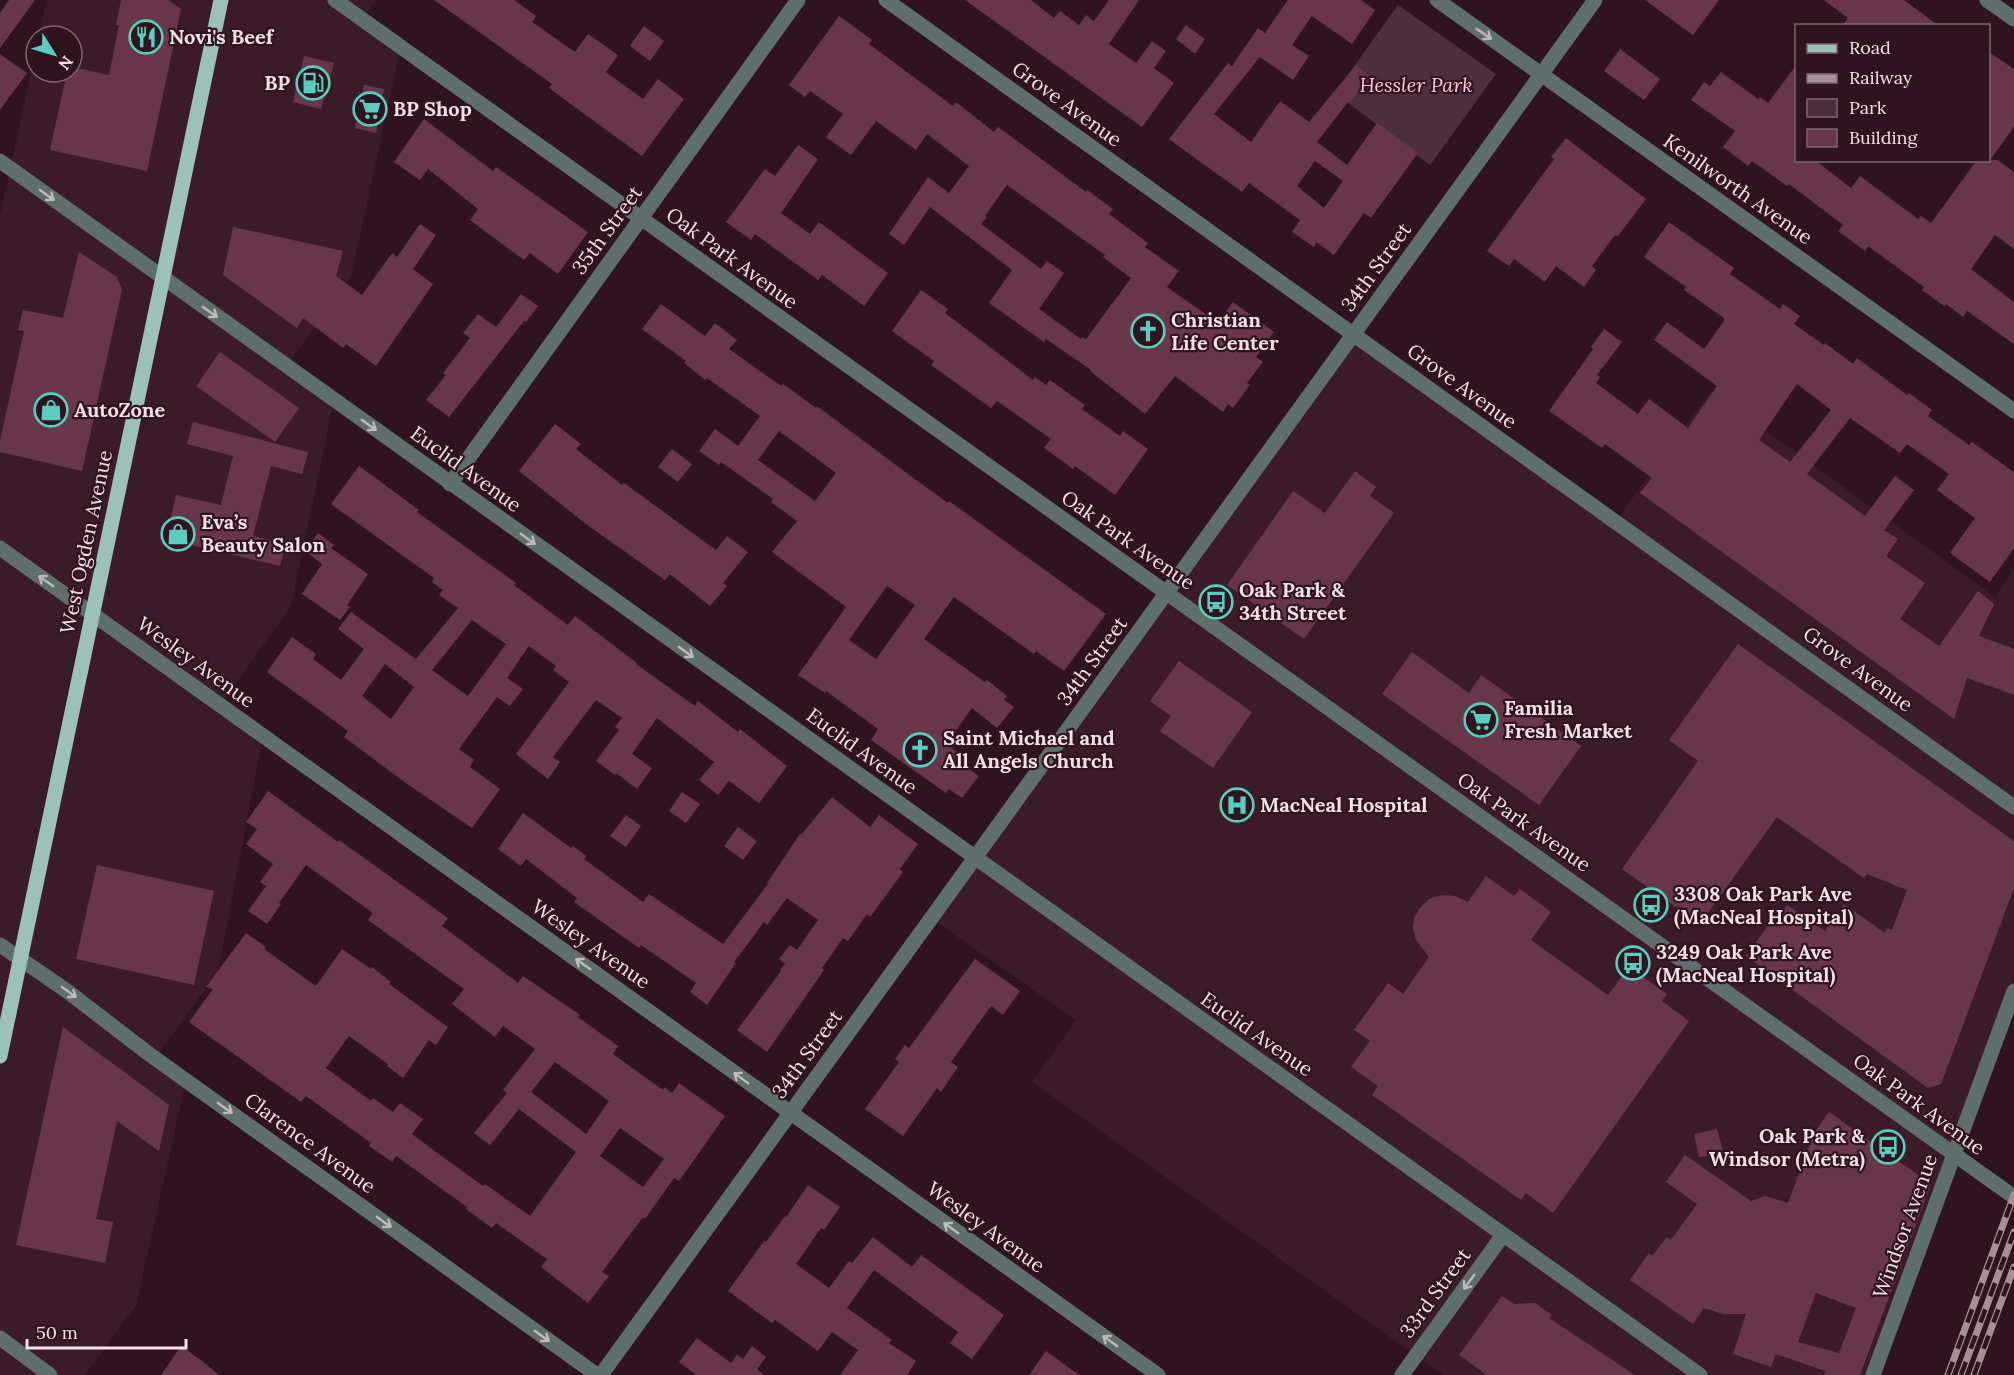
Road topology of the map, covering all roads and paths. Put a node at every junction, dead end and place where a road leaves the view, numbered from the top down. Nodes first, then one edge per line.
1 (221, 0) edge
2 (335, 0) edge
3 (798, 0) edge
4 (886, 0) edge
5 (1437, 0) edge
6 (1595, 0) edge
7 (1987, 0) edge
8 (2014, 20) edge
9 (1541, 75) junction
10 (0, 161) edge
11 (641, 218) junction
12 (162, 278) junction
13 (1353, 334) junction
14 (2014, 411) edge
15 (450, 484) junction
16 (0, 548) edge
17 (1166, 593) junction
18 (93, 613) junction
19 (2014, 807) edge
20 (975, 858) junction
21 (0, 945) edge
22 (20, 959) junction
23 (2014, 991) edge
24 (0, 1056) edge
25 (791, 1113) junction
26 (1953, 1154) junction
27 (2014, 1197) edge
28 (1503, 1235) junction
29 (0, 1338) edge
30 (50, 1375) edge
31 (599, 1375) edge
32 (1158, 1375) edge
33 (1402, 1375) edge
34 (1700, 1375) edge
35 (1873, 1375) edge

1 - 12 main road, West Ogden Avenue
2 - 11 street, Oak Park Avenue
3 - 11 street, 35th Street
4 - 13 street, Grove Avenue
5 -> 9 street, Kenilworth Avenue
6 - 9 street, 34th Street
7 - 8 street
9 - 13 street, 34th Street
9 - 14 street, Kenilworth Avenue
10 -> 12 street, Euclid Avenue
11 - 15 street, 35th Street
11 - 17 street, Oak Park Avenue
12 -> 15 street, Euclid Avenue
12 - 18 main road, West Ogden Avenue
13 - 17 street, 34th Street
13 - 19 street, Grove Avenue
15 -> 20 street, Euclid Avenue
18 -> 16 street, Wesley Avenue
17 - 20 street, 34th Street
17 - 26 street, Oak Park Avenue
18 - 22 main road, West Ogden Avenue
25 -> 18 street, Wesley Avenue
20 - 25 street, 34th Street
20 - 28 street, Euclid Avenue
21 - 22 street, Clarence Avenue
22 - 24 main road, West Ogden Avenue
22 -> 31 street, Clarence Avenue
23 - 26 street, Windsor Avenue
25 - 31 street, 34th Street
32 -> 25 street, Wesley Avenue
26 - 27 street, Oak Park Avenue
26 - 35 street, Windsor Avenue
28 -> 33 street, 33rd Street
28 - 34 street, Euclid Avenue
29 - 30 street

